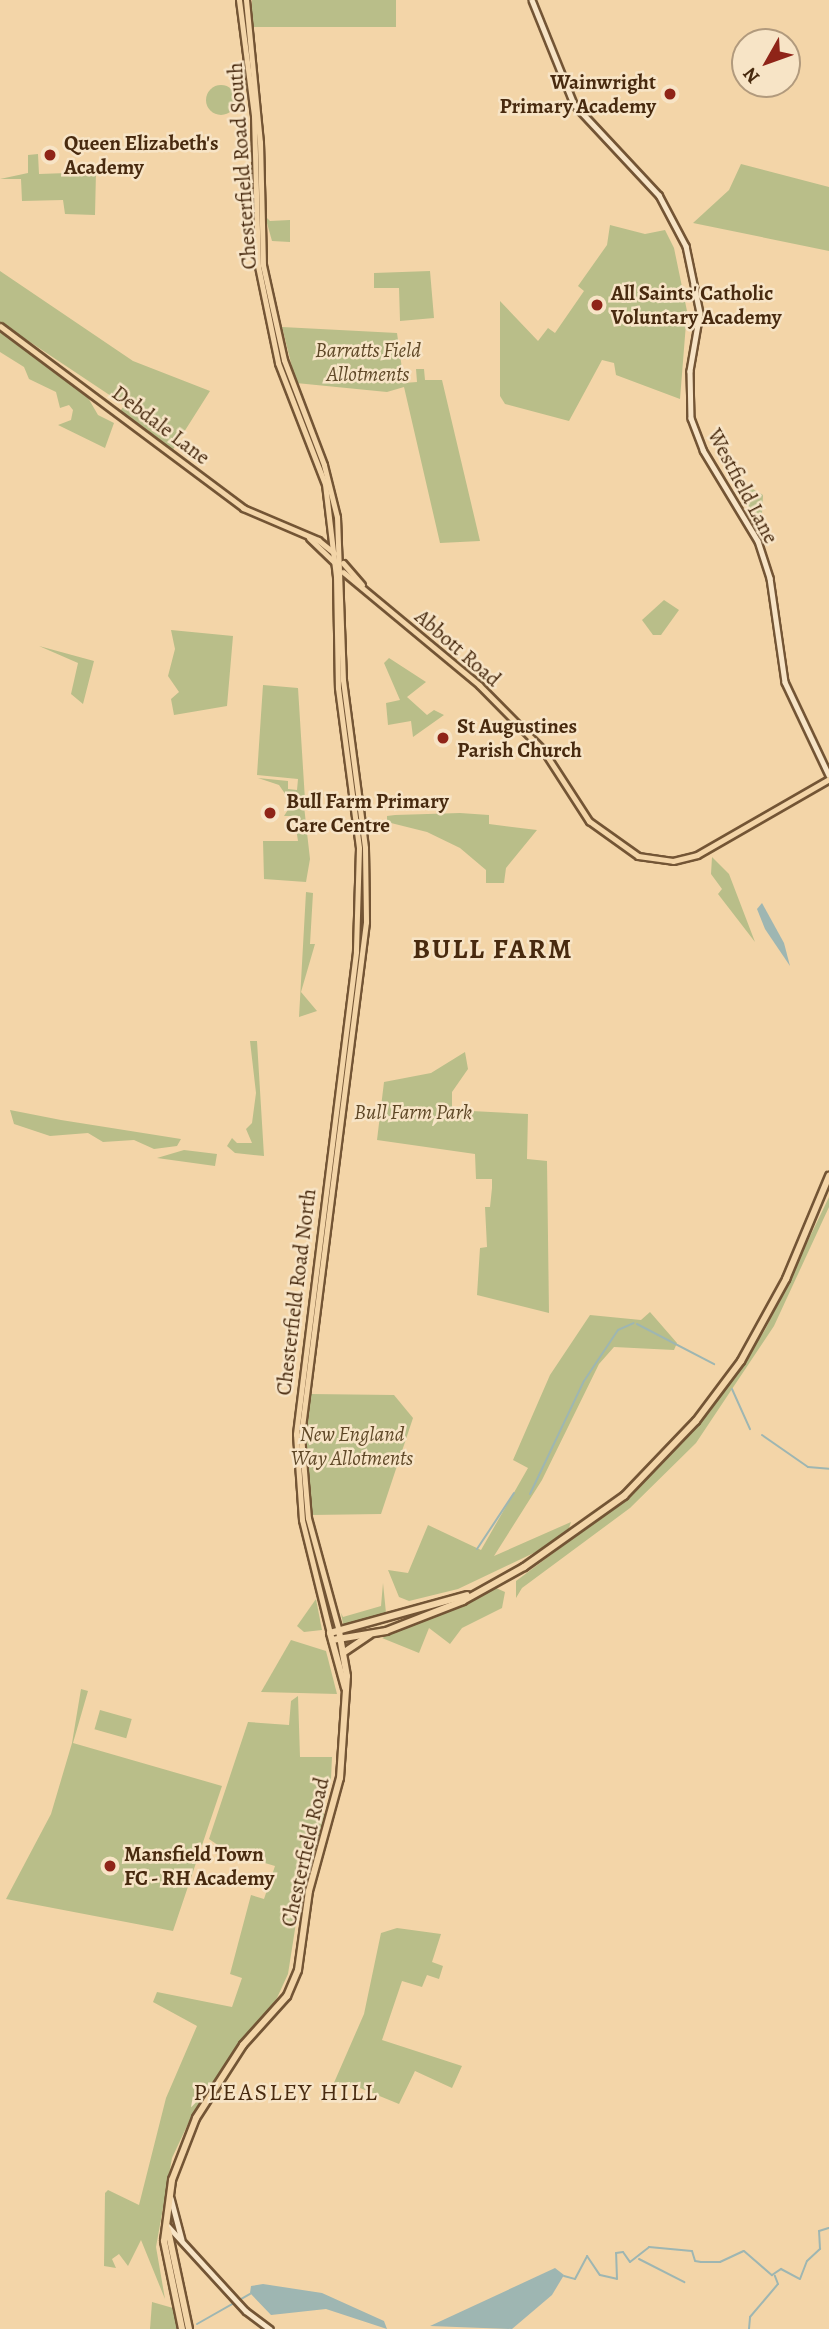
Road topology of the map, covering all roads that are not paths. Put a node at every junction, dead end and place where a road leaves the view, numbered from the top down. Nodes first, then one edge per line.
1 (239, 0) edge
2 (246, 0) edge
3 (532, 0) edge
4 (0, 326) edge
5 (332, 531) junction
6 (309, 538) junction
7 (318, 540) junction
8 (334, 553) junction
9 (338, 562) junction
10 (343, 571) junction
11 (357, 584) junction
12 (364, 587) junction
13 (342, 593) junction
14 (829, 777) edge
15 (829, 1175) edge
16 (319, 1261) junction
17 (307, 1357) junction
18 (469, 1595) junction
19 (340, 1634) junction
20 (373, 1634) junction
21 (331, 1637) junction
22 (344, 1653) junction
23 (346, 1690) junction
24 (170, 2194) junction
25 (167, 2224) junction
26 (183, 2241) junction
27 (182, 2329) edge
28 (189, 2329) edge
29 (270, 2329) edge

1 - 5 main road, Chesterfield Road South
2 - 9 main road, Chesterfield Road South
3 - 14 street, Westfield Lane
4 - 6 main road, Debdale Lane
5 - 7 main road
5 - 8 main road, Chesterfield Road South
6 - 7 main road, Debdale Lane
6 - 9 main road, Debdale Lane
7 - 8 main road, Debdale Lane
8 - 9 main road, Chesterfield Road South
9 - 10 main road, Abbott Road
9 - 12 main road, Abbott Road
9 - 16 main road, Chesterfield Road North
10 - 11 main road, Abbott Road
10 - 13 main road, Chesterfield Road North
11 - 12 main road, Abbott Road
11 - 13 main road
12 - 14 main road, Abbott Road
13 - 16 main road, Chesterfield Road North
15 - 18 highway
16 - 17 main road, Chesterfield Road North
17 - 19 main road, Chesterfield Road North
17 - 21 main road, Chesterfield Road North
18 - 19 highway
18 - 20 highway
19 - 20 highway
19 - 21 highway
19 - 22 highway, Chesterfield Road North
20 - 22 highway
21 - 23 highway, Chesterfield Road North
22 - 23 highway, Chesterfield Road North
23 - 24 highway, Chesterfield Road
24 - 25 highway, Chesterfield Road
24 - 26 street
25 - 26 street
25 - 27 highway
25 - 28 highway
26 - 29 street

